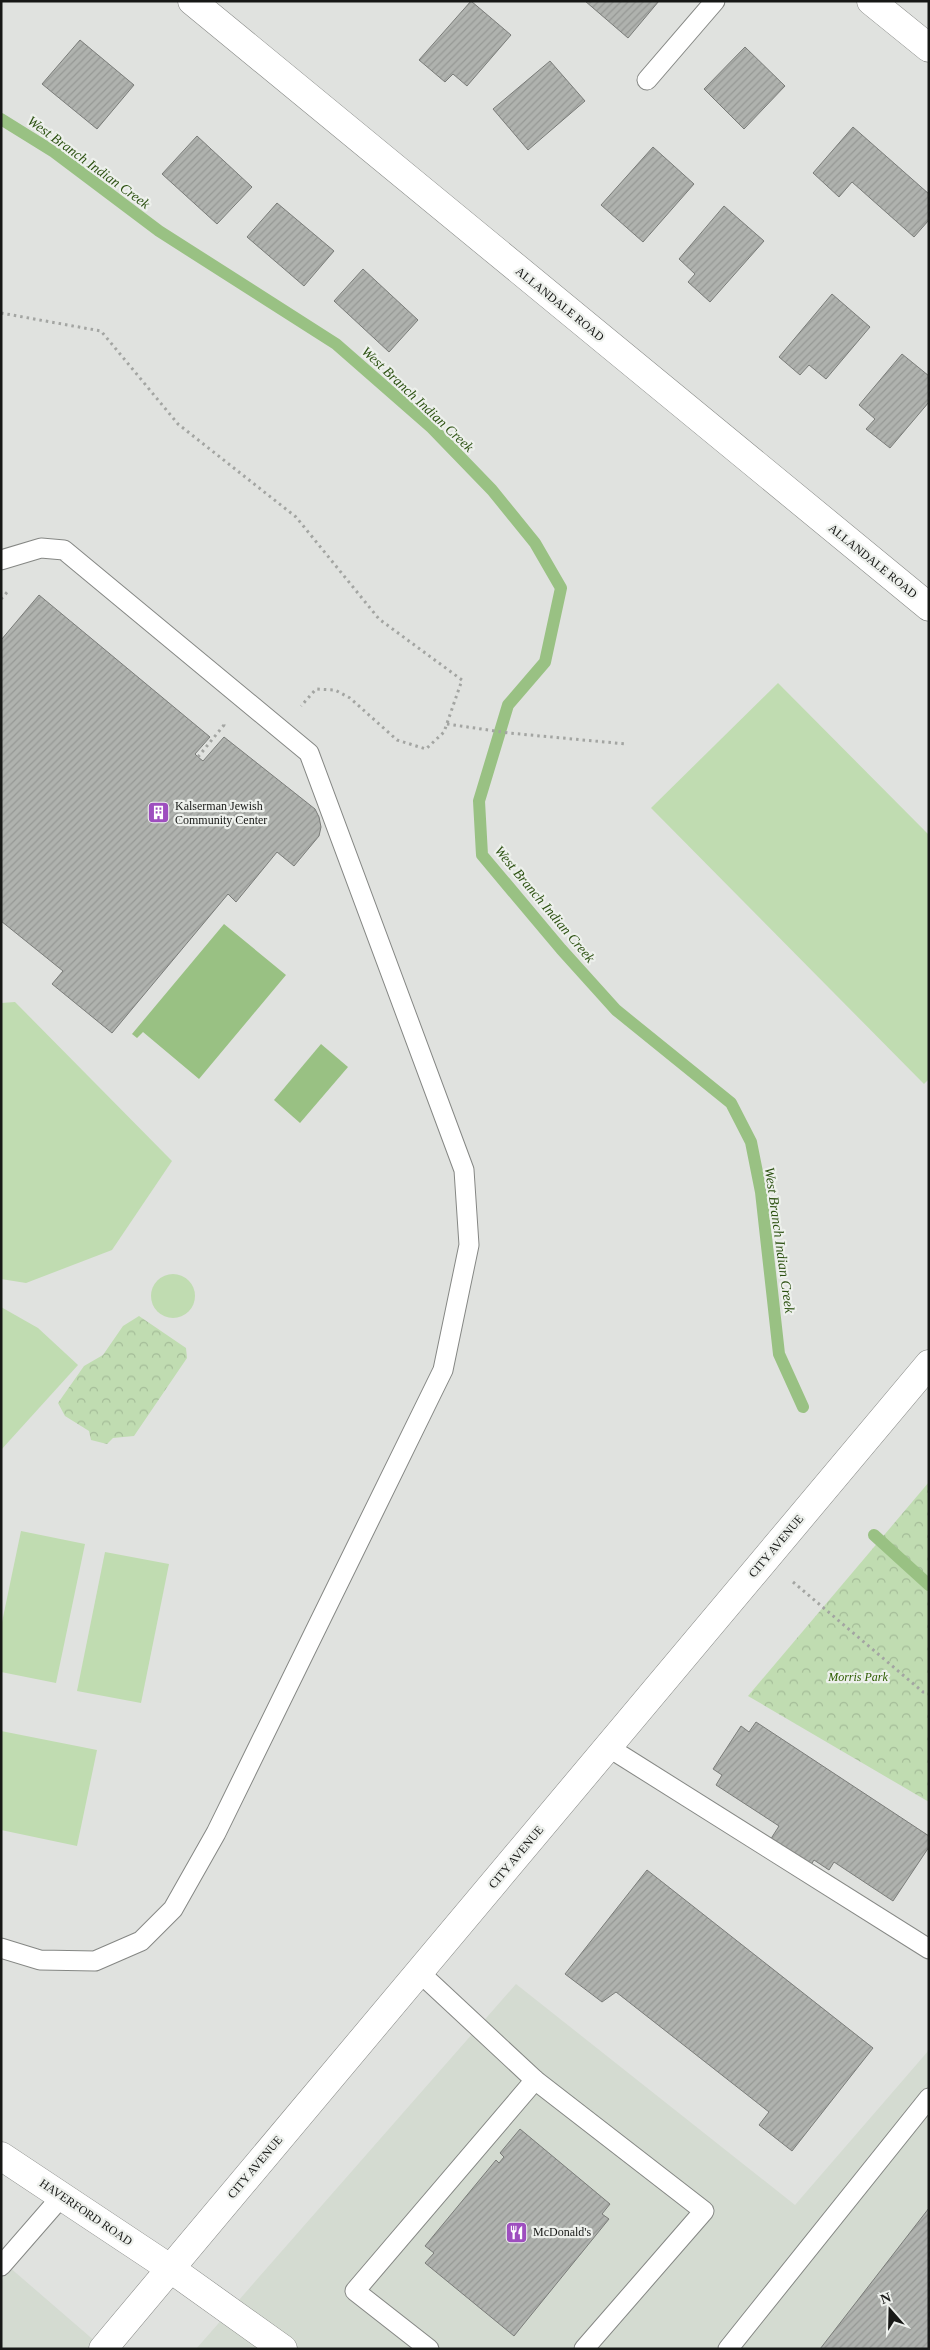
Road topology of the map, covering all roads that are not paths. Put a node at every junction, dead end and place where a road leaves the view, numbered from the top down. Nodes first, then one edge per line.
1 (192, 1) edge
2 (715, 1) edge
3 (871, 1) edge
4 (929, 48) edge
5 (646, 80) dead end
6 (1, 560) edge
7 (929, 607) edge
8 (929, 1364) edge
9 (608, 1747) junction
10 (1, 1948) edge
11 (929, 1949) edge
12 (419, 1972) junction
13 (535, 2080) junction
14 (929, 2098) edge
15 (1, 2156) edge
16 (62, 2196) junction
17 (1, 2266) edge
18 (171, 2269) junction
19 (278, 2347) edge
20 (103, 2349) edge
21 (429, 2349) edge
22 (584, 2349) edge
23 (728, 2349) edge

1 - 7 main road, ALLANDALE ROAD
2 - 5 lane
3 - 4 main road
6 - 10 lane
8 - 9 main road, CITY AVENUE
9 - 11 lane
9 - 12 main road, CITY AVENUE
12 - 13 lane
12 - 18 main road, CITY AVENUE
13 - 21 lane
13 - 22 lane
14 - 23 lane
15 - 16 main road, HAVERFORD ROAD
16 - 17 lane
16 - 18 main road, HAVERFORD ROAD
18 - 19 main road, HAVERFORD ROAD
18 - 20 main road, CITY AVENUE

